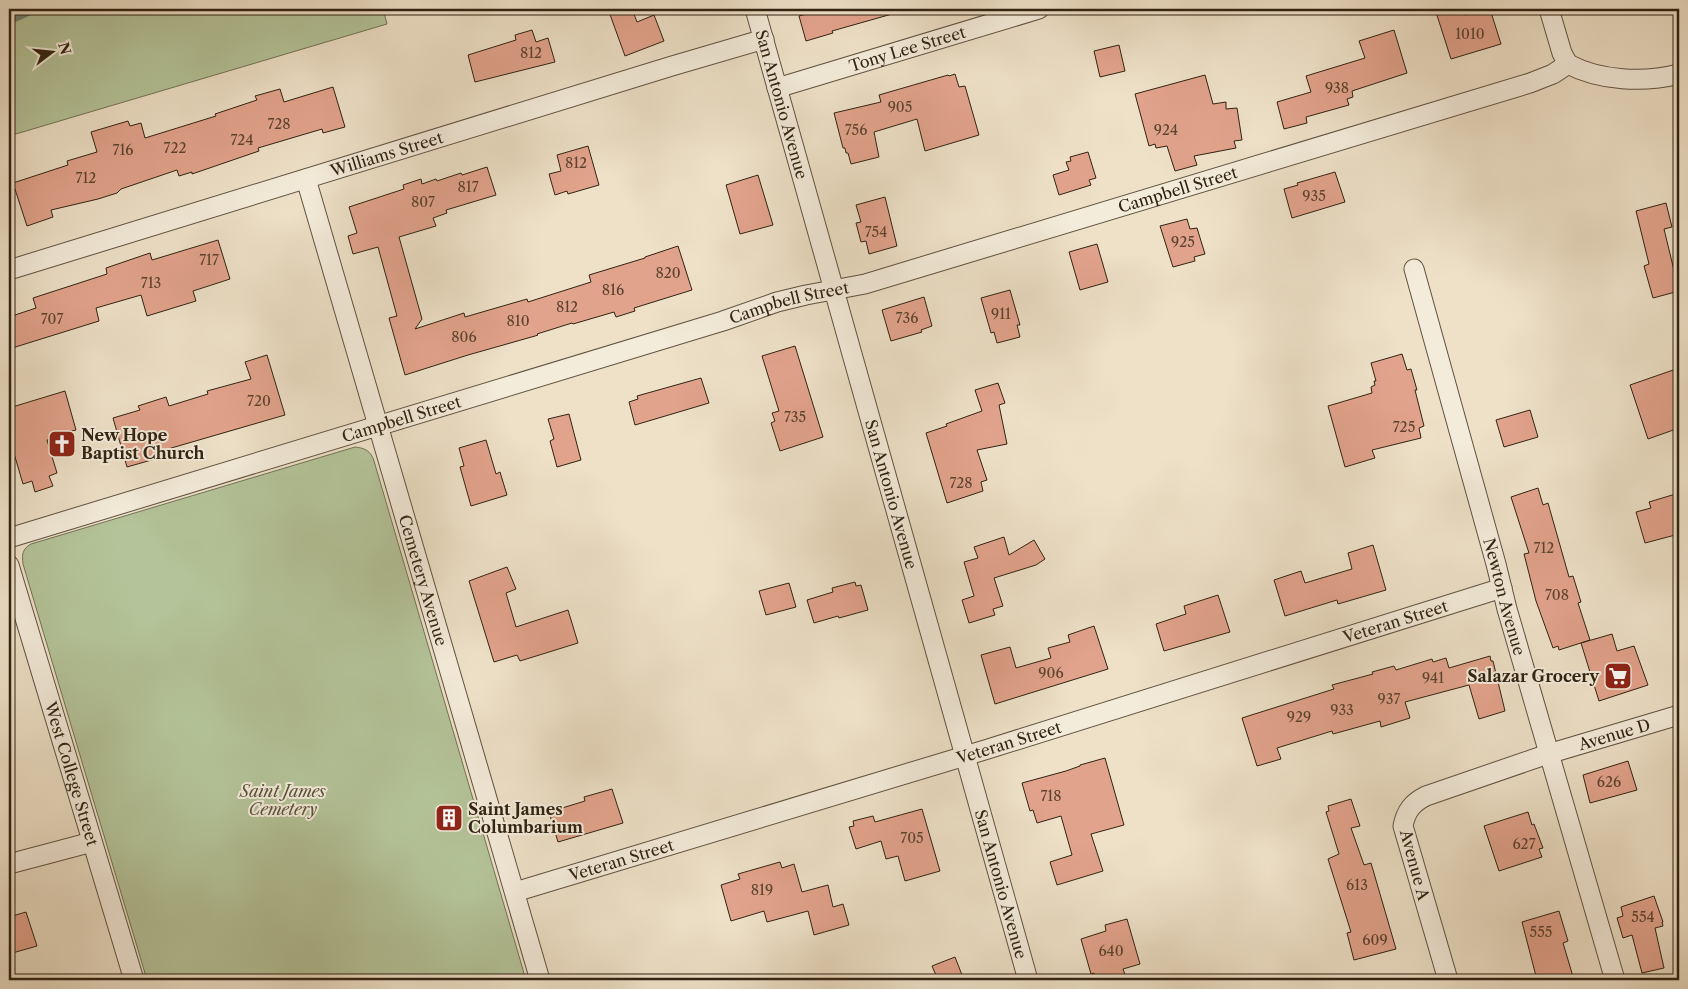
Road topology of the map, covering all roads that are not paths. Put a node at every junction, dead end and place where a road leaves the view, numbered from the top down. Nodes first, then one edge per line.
1 (755, 9) edge
2 (1038, 9) edge
3 (1549, 9) edge
4 (764, 39) junction
5 (1568, 64) junction
6 (1679, 74) edge
7 (777, 88) junction
8 (306, 179) junction
9 (1414, 269) dead end
10 (9, 270) edge
11 (833, 290) junction
12 (377, 426) junction
13 (9, 538) edge
14 (9, 565) edge
15 (1502, 588) junction
16 (1679, 714) edge
17 (1548, 754) junction
18 (966, 755) junction
19 (92, 842) junction
20 (9, 864) edge
21 (515, 892) junction
22 (134, 980) edge
23 (540, 980) edge
24 (1028, 980) edge
25 (1448, 980) edge
26 (1615, 980) edge

1 - 4 street, San Antonio Avenue
2 - 7 street, Tony Lee Street
3 - 5 street
4 - 7 street, San Antonio Avenue
4 - 8 street, Williams Street
5 - 6 street
5 - 11 street, Campbell Street
7 - 11 street, San Antonio Avenue
8 - 10 street, Williams Street
8 - 12 street, Cemetery Avenue
9 - 15 street, Newton Avenue
11 - 12 street, Campbell Street
11 - 18 street, San Antonio Avenue
12 - 13 street, Campbell Street
12 - 21 street, Cemetery Avenue
14 - 19 street, West College Street
15 - 17 street, Newton Avenue
15 - 18 street, Veteran Street
16 - 17 street, Avenue D
17 - 25 street, Avenue A
17 - 26 street, Newton Avenue
18 - 21 street, Veteran Street
18 - 24 street, San Antonio Avenue
19 - 20 street
19 - 22 street, West College Street
21 - 23 street, Cemetery Avenue

